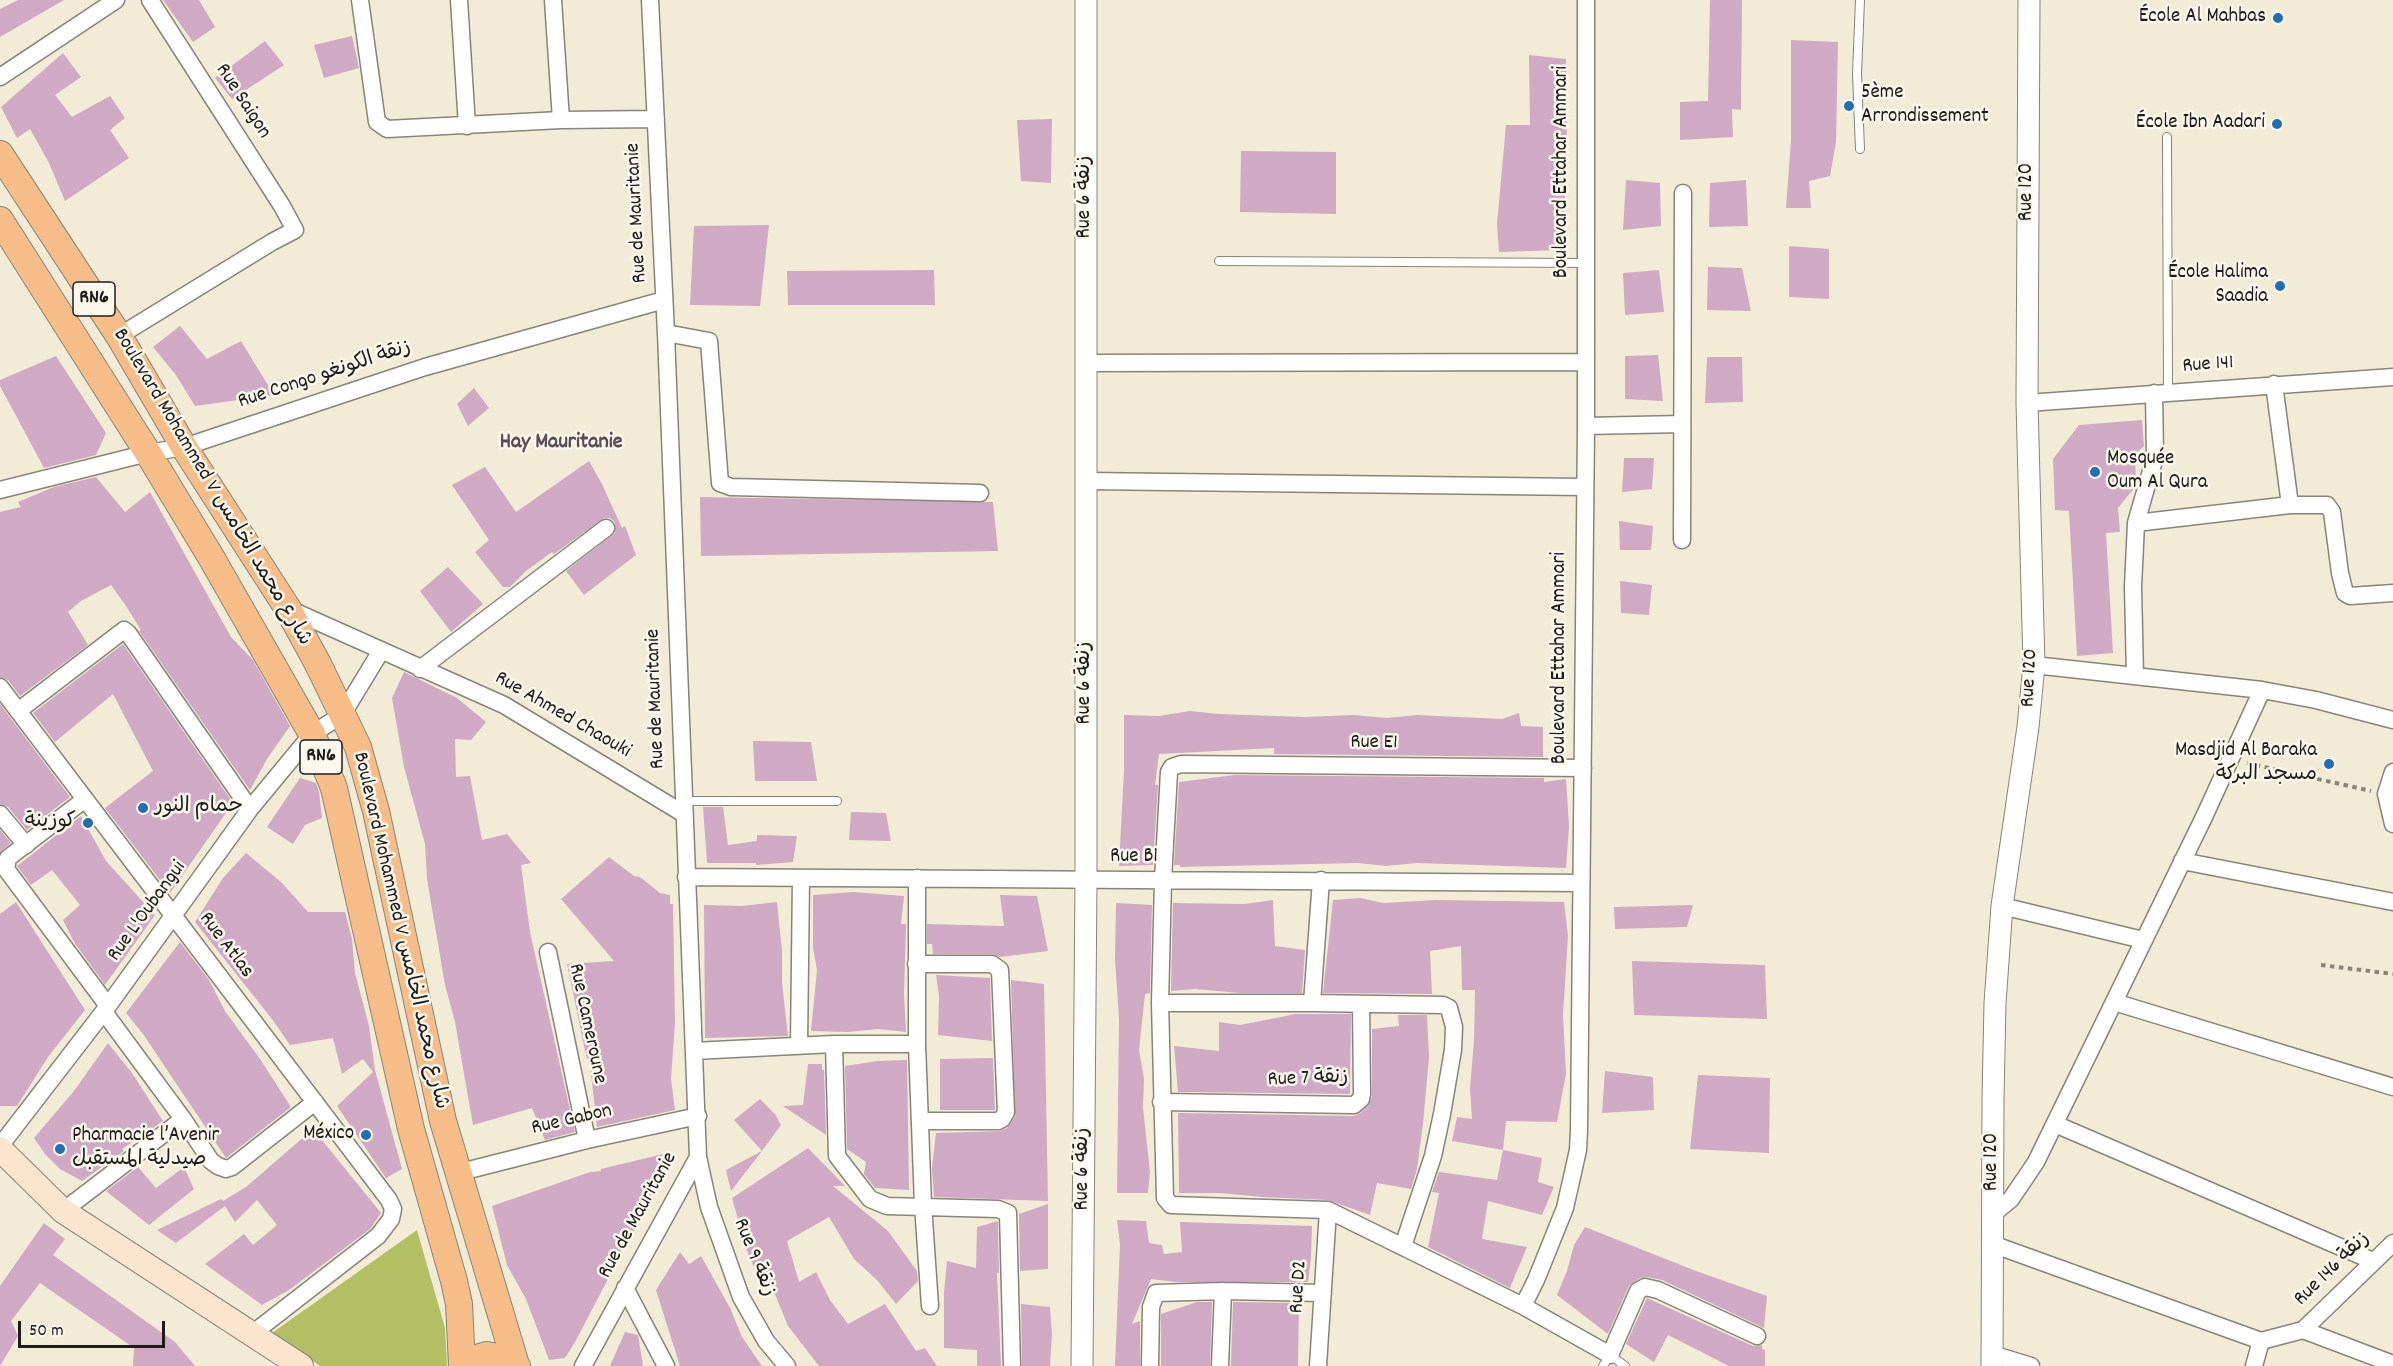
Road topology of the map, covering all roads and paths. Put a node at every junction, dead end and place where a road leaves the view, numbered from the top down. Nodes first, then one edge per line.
1 (116, 0) edge
2 (150, 0) edge
3 (360, 0) edge
4 (459, 0) edge
5 (553, 0) edge
6 (650, 0) edge
7 (1086, 0) edge
8 (1586, 0) edge
9 (1860, 0) edge
10 (2029, 0) edge
11 (0, 77) edge
12 (656, 119) junction
13 (561, 120) junction
14 (467, 126) junction
15 (2167, 137) dead end
16 (1860, 149) dead end
17 (0, 154) edge
18 (1683, 193) dead end
19 (0, 220) edge
20 (1219, 261) dead end
21 (1585, 263) junction
22 (664, 300) junction
23 (666, 333) junction
24 (119, 336) junction
25 (1585, 362) junction
26 (1086, 363) junction
27 (2393, 377) edge
28 (2274, 384) junction
29 (2161, 392) junction
30 (2027, 403) junction
31 (1682, 424) junction
32 (1586, 426) junction
33 (184, 447) junction
34 (148, 453) junction
35 (1086, 481) junction
36 (1585, 487) junction
37 (0, 490) edge
38 (980, 493) dead end
39 (2290, 504) junction
40 (2136, 523) junction
41 (606, 528) dead end
42 (1682, 540) dead end
43 (2393, 593) edge
44 (288, 609) junction
45 (381, 651) junction
46 (2034, 665) junction
47 (420, 669) junction
48 (2135, 676) junction
49 (0, 687) edge
50 (2262, 690) junction
51 (18, 711) junction
52 (342, 715) junction
53 (2393, 720) edge
54 (312, 734) junction
55 (2232, 759) junction
56 (1583, 768) junction
57 (2393, 772) edge
58 (2386, 794) junction
59 (84, 800) junction
60 (837, 801) dead end
61 (684, 808) junction
62 (250, 809) junction
63 (0, 814) edge
64 (2393, 824) edge
65 (26, 845) junction
66 (2182, 861) junction
67 (686, 877) junction
68 (801, 878) junction
69 (916, 878) junction
70 (1086, 880) junction
71 (1163, 880) junction
72 (1321, 880) junction
73 (1581, 883) junction
74 (2393, 902) edge
75 (2002, 906) junction
76 (174, 915) junction
77 (2143, 940) junction
78 (548, 952) dead end
79 (916, 964) junction
80 (2321, 965) dead end
81 (2393, 974) edge
82 (2114, 1002) junction
83 (1160, 1003) junction
84 (1312, 1003) junction
85 (1361, 1004) junction
86 (106, 1009) junction
87 (834, 1044) junction
88 (917, 1044) junction
89 (799, 1045) junction
90 (694, 1051) junction
91 (2393, 1087) edge
92 (315, 1102) junction
93 (1161, 1102) junction
94 (698, 1116) junction
95 (183, 1119) junction
96 (920, 1121) junction
97 (2055, 1124) junction
98 (587, 1140) junction
99 (0, 1148) edge
100 (698, 1157) junction
101 (457, 1173) junction
102 (923, 1205) junction
103 (1328, 1210) junction
104 (63, 1211) junction
105 (1993, 1214) junction
106 (2393, 1243) edge
107 (1992, 1244) junction
108 (1402, 1246) junction
109 (2373, 1261) junction
110 (625, 1288) junction
111 (1223, 1291) junction
112 (1323, 1293) junction
113 (930, 1306) dead end
114 (1523, 1306) junction
115 (2303, 1330) junction
116 (252, 1334) junction
117 (1757, 1336) dead end
118 (2261, 1341) junction
119 (1992, 1360) edge
120 (1607, 1361) edge
121 (2393, 1364) edge
122 (517, 1365) edge
123 (301, 1366) edge
124 (462, 1366) edge
125 (467, 1366) edge
126 (584, 1366) edge
127 (666, 1366) edge
128 (787, 1366) edge
129 (1012, 1366) edge
130 (1082, 1366) edge
131 (1150, 1366) edge
132 (1220, 1366) edge
133 (1318, 1366) edge
134 (1625, 1366) edge
135 (2031, 1366) edge
136 (2254, 1366) edge

1 - 11 street
2 - 24 street, Rue Saigon
3 - 14 street
4 - 14 street
5 - 13 street
6 - 12 street, Rue de Mauritanie
7 - 26 street, Rue 6 زنقة
8 - 21 street, Boulevard Ettahar Ammari
9 - 16 lane
10 - 30 street, Rue 120
12 - 13 street
12 - 22 street, Rue de Mauritanie
13 - 14 street
15 - 29 lane
17 - 24 main road, Boulevard Mohammed V شارع محمد الخامس / RN6
18 - 31 street
19 - 34 main road, Boulevard Mohammed V شارع محمد الخامس / RN6
20 - 21 lane
21 - 25 street, Boulevard Ettahar Ammari
22 - 23 street, Rue de Mauritanie
22 - 33 street, Rue Congo زنقة الكونغو
23 - 38 street
23 - 61 street, Rue de Mauritanie
24 - 33 main road, Boulevard Mohammed V شارع محمد الخامس / RN6
25 - 26 street
25 - 32 street, Boulevard Ettahar Ammari
26 - 35 street, Rue 6 زنقة
27 - 28 street, Rue 141
28 - 29 street, Rue 141
28 - 39 street
29 - 30 street, Rue 141
29 - 40 street
30 - 46 street, Rue 120
31 - 32 street
31 - 42 street
32 - 36 street, Boulevard Ettahar Ammari
33 - 34 street, Rue Congo زنقة الكونغو
33 - 44 main road, Boulevard Mohammed V شارع محمد الخامس / RN6
34 - 37 street, Rue Congo زنقة الكونغو
34 - 54 main road, Boulevard Mohammed V شارع محمد الخامس / RN6
35 - 36 street
35 - 70 street, Rue 6 زنقة
36 - 56 street, Boulevard Ettahar Ammari
39 - 40 street
39 - 43 street
40 - 48 street
41 - 47 street
44 - 45 street, Rue Ahmed Chaouki
44 - 52 main road, Boulevard Mohammed V شارع محمد الخامس / RN6
45 - 47 street, Rue Ahmed Chaouki
45 - 52 street
46 - 48 street
46 - 75 street, Rue 120
47 - 61 street, Rue Ahmed Chaouki
48 - 50 street
49 - 51 street, Rue Atlas
50 - 53 street
50 - 55 street
51 - 59 street, Rue Atlas
51 - 62 street
52 - 54 street, Rue L'Oubangui
52 - 101 main road, Boulevard Mohammed V شارع محمد الخامس / RN6
54 - 62 street, Rue L'Oubangui
54 - 124 main road, Boulevard Mohammed V شارع محمد الخامس / RN6
55 - 58 path
55 - 66 street
56 - 71 street, Rue E1
56 - 73 street, Boulevard Ettahar Ammari
57 - 58 street
58 - 64 street
59 - 65 street
59 - 76 street, Rue Atlas
60 - 61 lane
61 - 67 street, Rue de Mauritanie
62 - 76 street, Rue L'Oubangui
63 - 65 street
65 - 86 street
66 - 74 street
66 - 77 street
67 - 68 street, Rue B1
67 - 90 street, Rue de Mauritanie
68 - 69 street, Rue B1
68 - 89 street
69 - 70 street, Rue B1
69 - 79 street
70 - 71 street, Rue B1
70 - 130 street, Rue 6 زنقة
71 - 72 street, Rue B1
71 - 83 street
72 - 73 street, Rue B1
72 - 84 street
73 - 114 street, Boulevard Ettahar Ammari
75 - 77 street
75 - 105 street, Rue 120
76 - 86 street, Rue L'Oubangui
76 - 92 street, Rue Atlas
77 - 82 street
78 - 98 street, Rue Cameroune
79 - 88 street
79 - 96 street
80 - 81 path
82 - 91 street
82 - 97 street
83 - 84 street
83 - 93 street
84 - 85 street
85 - 93 street, Rue 7 زنقة
85 - 108 street
86 - 95 street
86 - 99 street, Rue L'Oubangui
87 - 88 street
87 - 89 street
87 - 102 street
88 - 96 street
89 - 90 street
90 - 94 street, Rue de Mauritanie
92 - 95 street
92 - 116 street, Rue Atlas
93 - 103 street
94 - 98 street, Rue Gabon
94 - 100 street, Rue de Mauritanie
95 - 104 street
96 - 102 street
97 - 105 street
97 - 109 street
98 - 101 street, Rue Gabon
99 - 104 main road
100 - 110 street, Rue de Mauritanie
100 - 128 street, Rue 9 زنقة
101 - 122 main road, Boulevard Mohammed V شارع محمد الخامس / RN6
102 - 113 street
102 - 129 street
103 - 108 street
103 - 112 street, Rue D2
104 - 116 main road
105 - 107 street, Rue 120
106 - 109 street, Rue 146 زنقة
107 - 118 street
107 - 119 street, Rue 120
108 - 114 street
109 - 115 street, Rue 146 زنقة
110 - 126 street, Rue de Mauritanie
110 - 127 street
111 - 112 street
111 - 131 street
111 - 132 street
112 - 133 street, Rue D2
114 - 120 street
115 - 118 street, Rue 146 زنقة
115 - 121 street
116 - 123 main road
117 - 120 street
118 - 136 street
119 - 135 street
120 - 134 lane
122 - 125 main road, RN6

